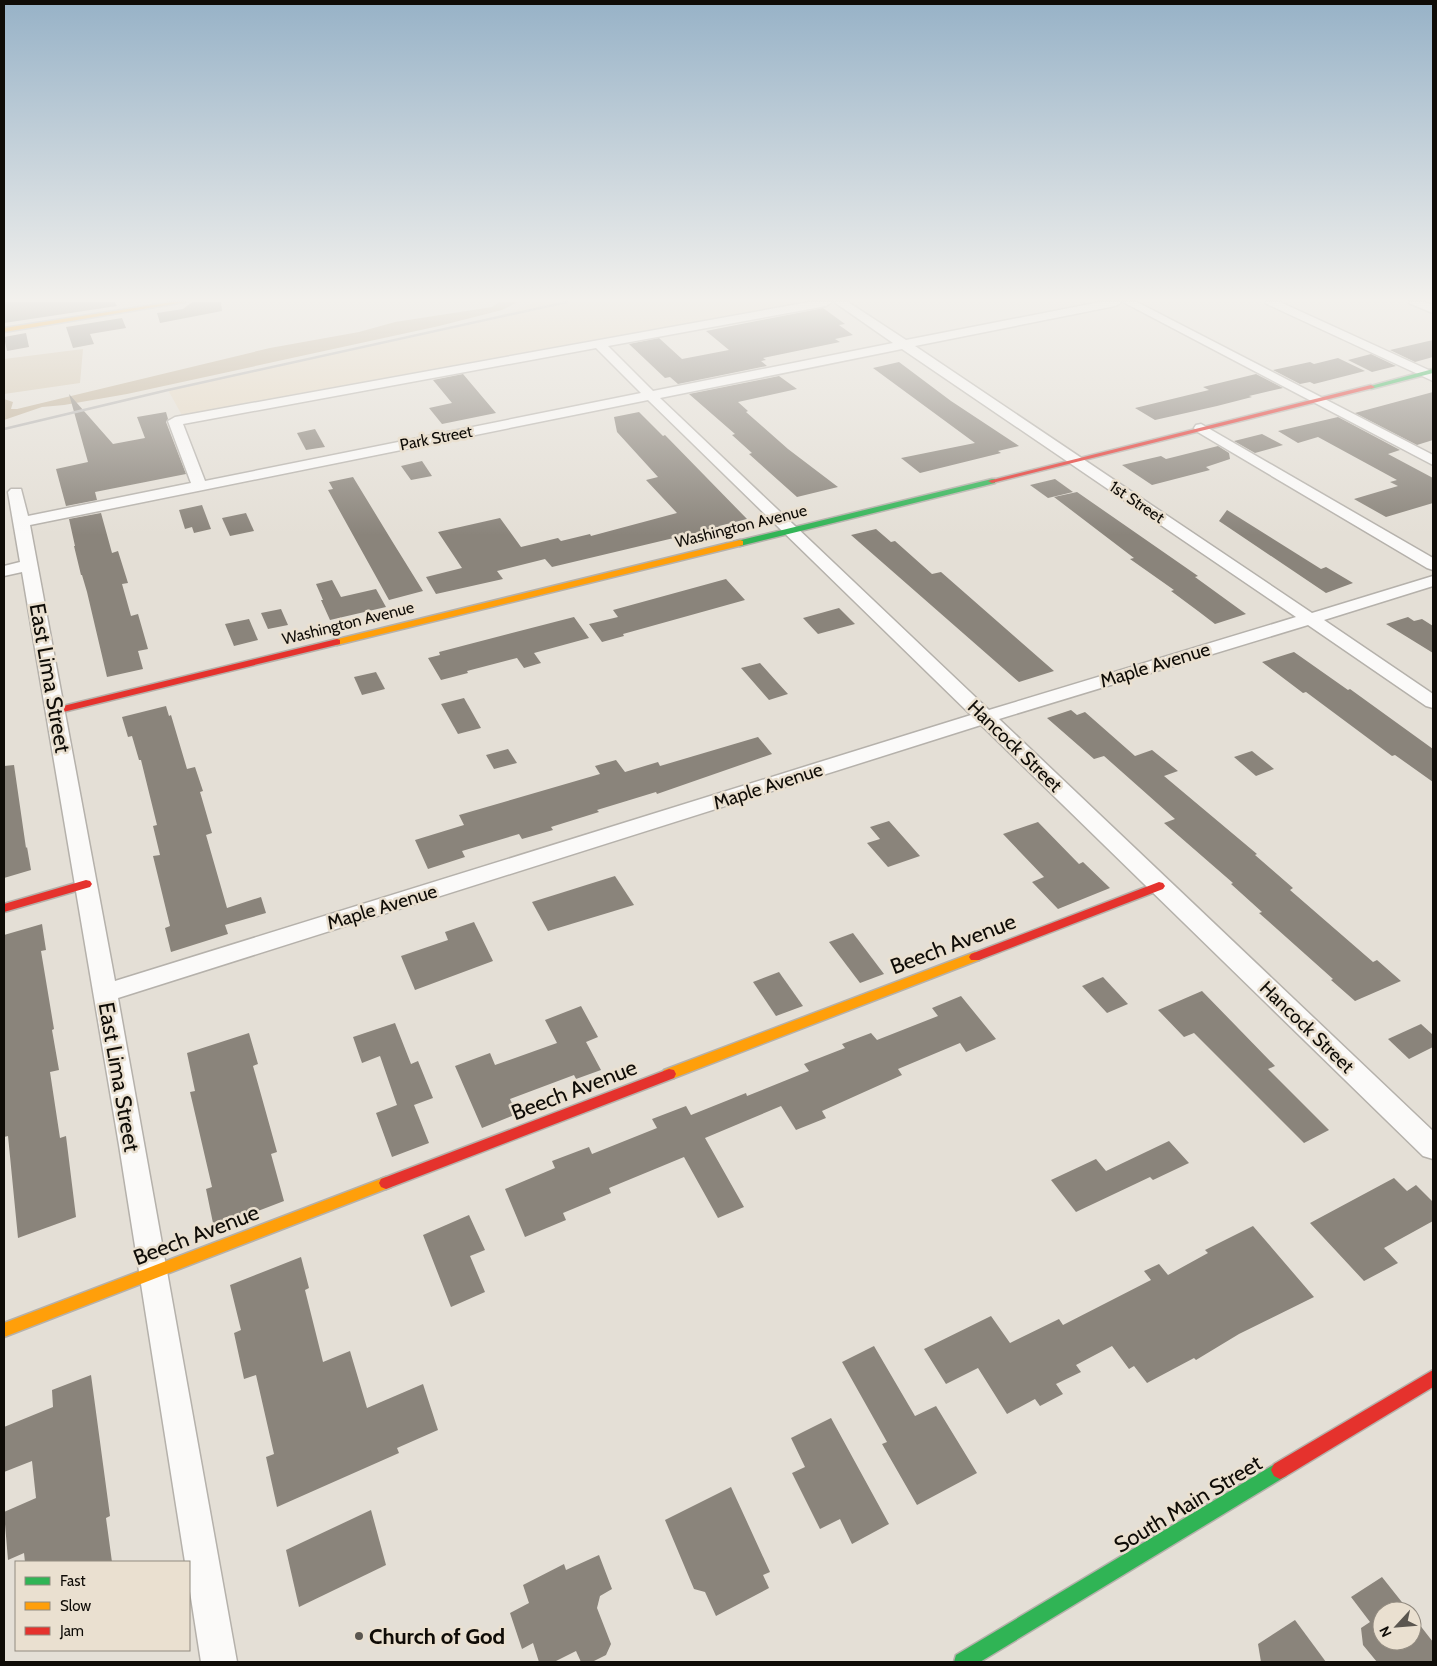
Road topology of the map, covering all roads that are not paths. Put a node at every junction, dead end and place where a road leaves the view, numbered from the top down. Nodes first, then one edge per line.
1 (399, 380) edge
2 (635, 380) edge
3 (726, 380) edge
4 (956, 380) edge
5 (1278, 380) edge
6 (1400, 380) edge
7 (650, 395) junction
8 (1315, 399) junction
9 (1201, 428) junction
10 (1074, 460) junction
11 (1433, 460) edge
12 (199, 485) junction
13 (16, 492) dead end
14 (22, 522) junction
15 (791, 530) junction
16 (1433, 564) edge
17 (30, 565) junction
18 (4, 570) edge
19 (1433, 581) edge
20 (1312, 620) junction
21 (1433, 702) edge
22 (56, 711) junction
23 (985, 717) junction
24 (86, 884) junction
25 (1160, 886) junction
26 (4, 908) edge
27 (104, 993) junction
28 (1433, 1148) edge
29 (153, 1273) junction
30 (4, 1330) edge
31 (1433, 1378) edge
32 (219, 1662) edge
33 (962, 1662) edge

1 - 12 street
2 - 7 street, Hancock Street
3 - 7 street, Park Street
4 - 10 street, 1st Street
5 - 8 street
6 - 8 street, Washington Avenue
7 - 12 street, Park Street
7 - 15 street, Hancock Street
8 - 9 street, Washington Avenue
8 - 11 street
9 - 10 street, Washington Avenue
9 - 16 street
10 - 15 street, Washington Avenue
10 - 20 street, 1st Street
12 - 14 street, Park Street
13 - 14 street, East Lima Street
14 - 17 street, East Lima Street
15 - 22 street, Washington Avenue
15 - 23 street, Hancock Street
17 - 18 street
17 - 22 street, East Lima Street
19 - 20 street, Maple Avenue
20 - 21 street, 1st Street
20 - 23 street, Maple Avenue
22 - 24 street, East Lima Street
23 - 25 street, Hancock Street
23 - 27 street, Maple Avenue
24 - 26 street
24 - 27 street, East Lima Street
25 - 28 street, Hancock Street
25 - 29 street, Beech Avenue
27 - 29 street, East Lima Street
29 - 30 street, Beech Avenue
29 - 32 street, East Lima Street
31 - 33 street, South Main Street

